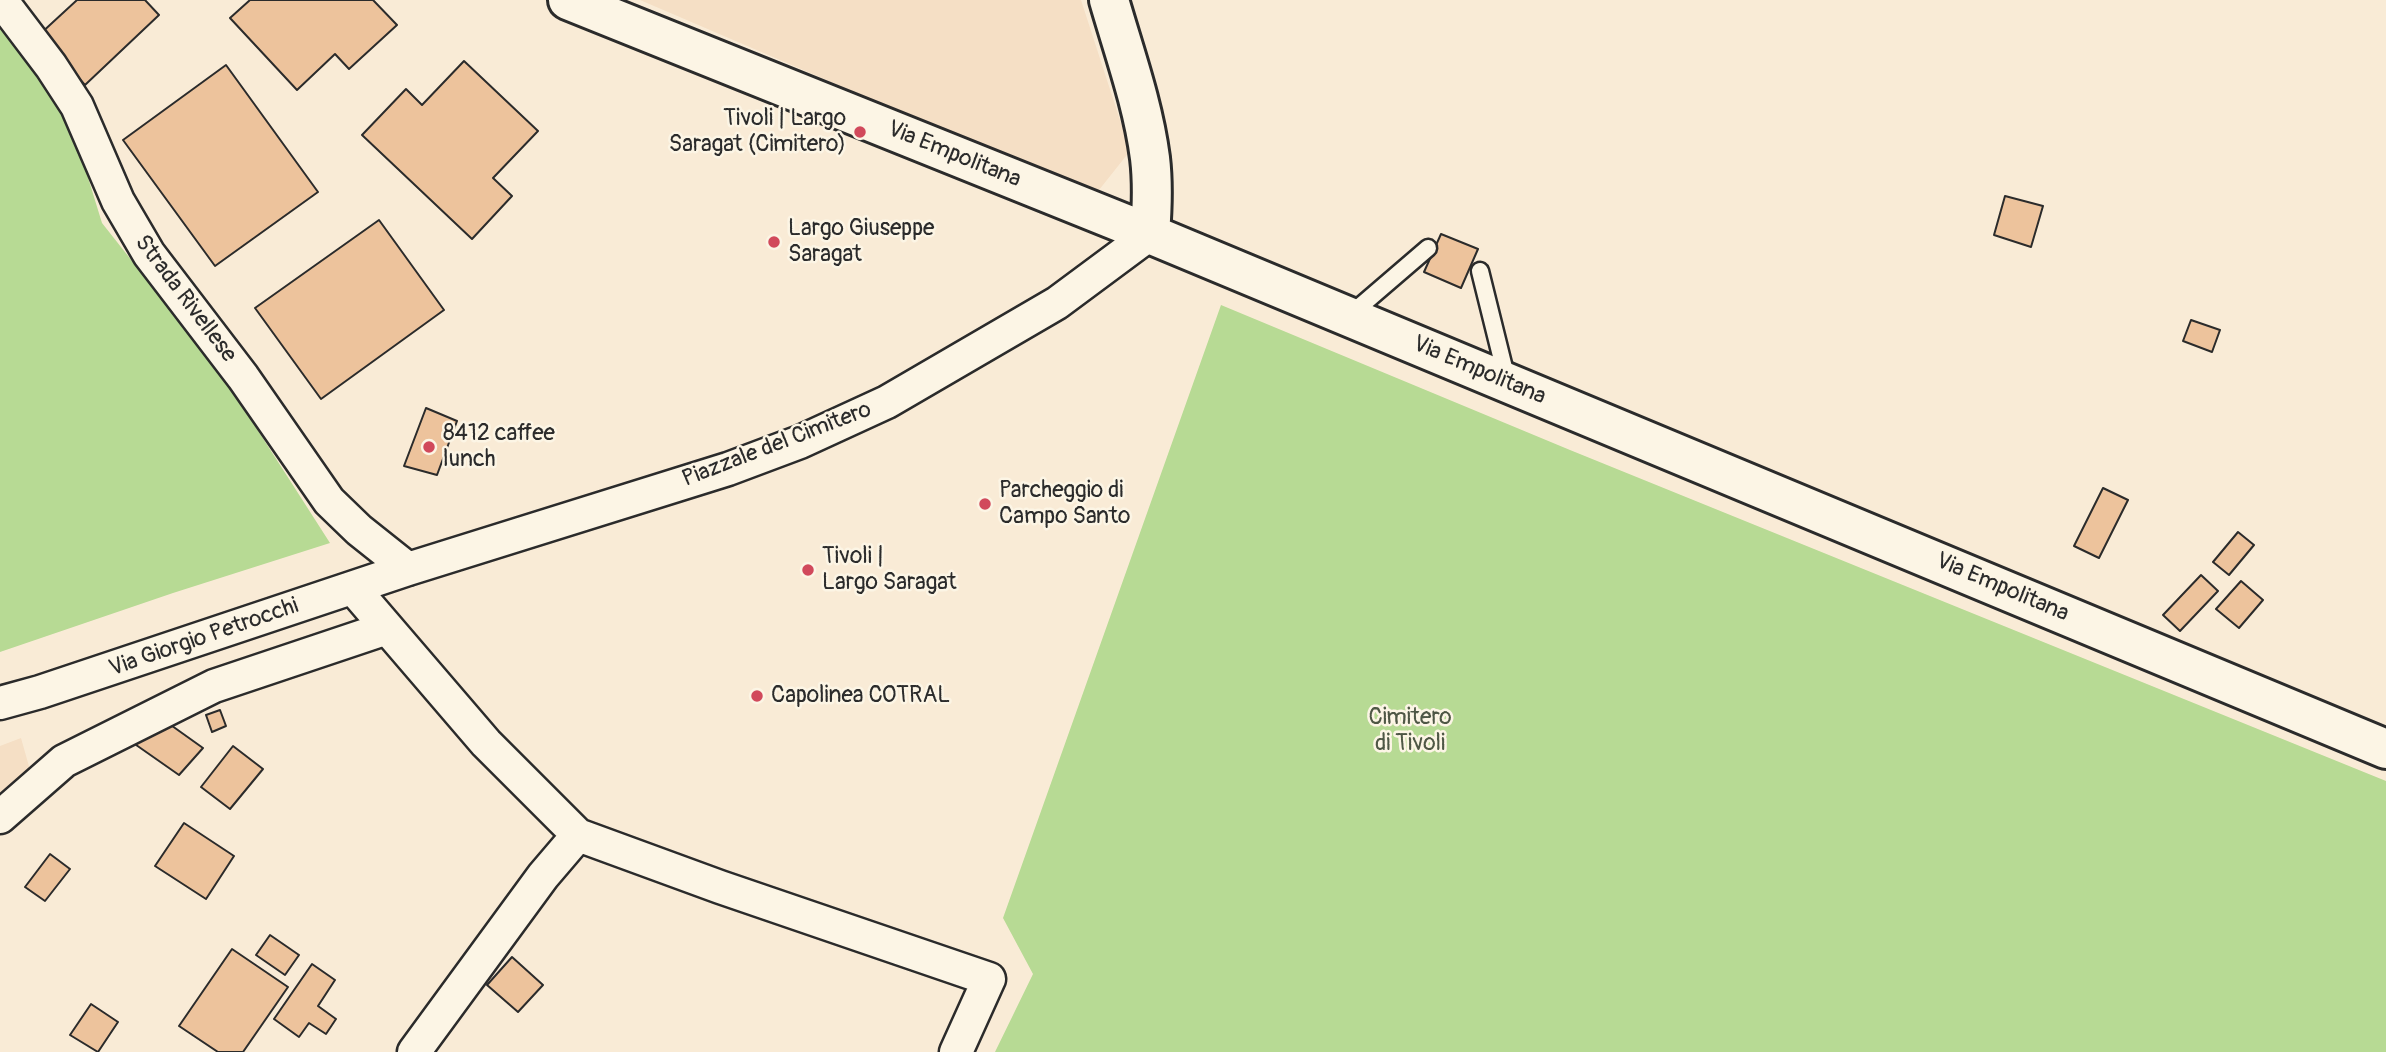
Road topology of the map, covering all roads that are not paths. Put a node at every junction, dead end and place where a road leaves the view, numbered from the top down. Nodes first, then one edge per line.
1 (1, 0) edge
2 (568, 0) edge
3 (1109, 0) edge
4 (1150, 234) junction
5 (1428, 248) dead end
6 (1480, 271) dead end
7 (1348, 317) junction
8 (1507, 383) junction
9 (408, 569) junction
10 (352, 588) junction
11 (387, 628) junction
12 (0, 703) edge
13 (2386, 749) edge
14 (0, 817) edge
15 (578, 835) junction
16 (414, 1052) edge
17 (956, 1052) edge

1 - 9 street, Strada Rivellese
2 - 4 main road, Via Empolitana
3 - 4 main road
4 - 7 main road, Via Empolitana
4 - 9 street, Piazzale del Cimitero
5 - 7 lane
6 - 8 lane
7 - 8 main road, Via Empolitana
8 - 13 main road, Via Empolitana
9 - 10 street, Via Giorgio Petrocchi
10 - 11 street
10 - 12 street, Via Giorgio Petrocchi
11 - 14 street
11 - 15 street
15 - 16 street
15 - 17 street

